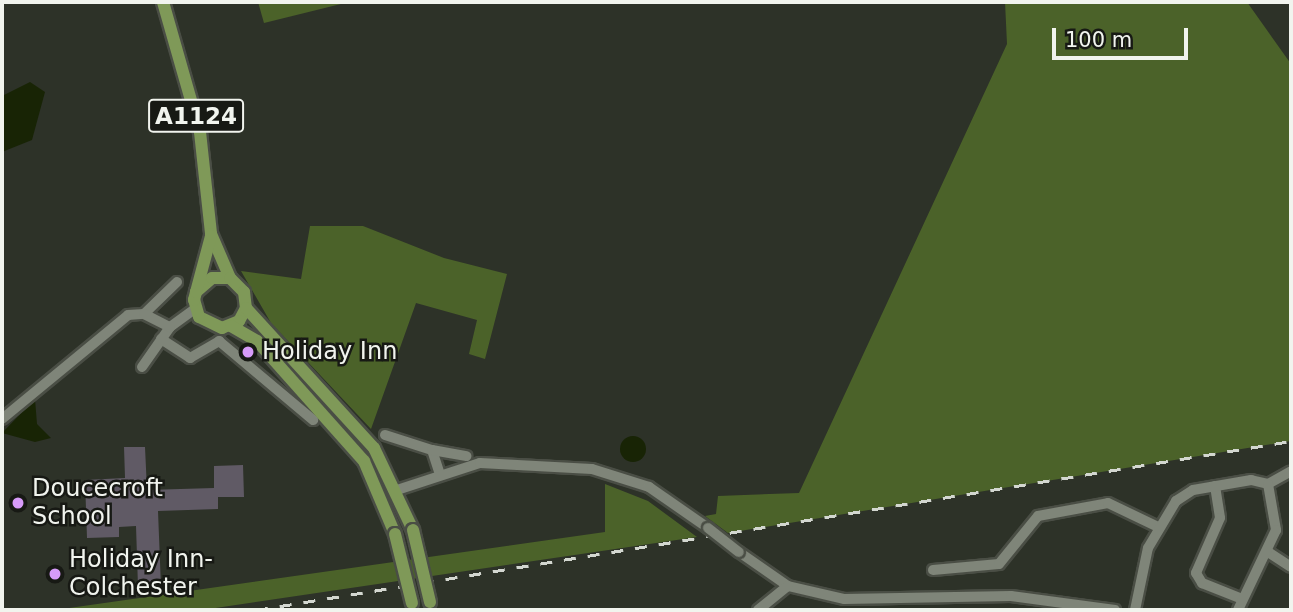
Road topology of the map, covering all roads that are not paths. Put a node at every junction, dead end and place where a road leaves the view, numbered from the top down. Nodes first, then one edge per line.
1 (163, 2) edge
2 (211, 234) junction
3 (230, 278) junction
4 (177, 282) dead end
5 (196, 292) junction
6 (246, 308) junction
7 (195, 309) junction
8 (144, 314) junction
9 (230, 326) junction
10 (170, 327) junction
11 (160, 339) junction
12 (142, 367) dead end
13 (2, 419) edge
14 (313, 420) dead end
15 (385, 435) dead end
16 (432, 450) junction
17 (466, 456) dead end
18 (1291, 471) edge
19 (440, 475) junction
20 (1268, 484) junction
21 (1215, 486) junction
22 (397, 491) junction
23 (1158, 527) junction
24 (1268, 552) junction
25 (1291, 567) edge
26 (933, 570) dead end
27 (788, 586) junction
28 (1242, 599) junction
29 (430, 606) edge
30 (412, 607) edge
31 (758, 610) edge
32 (1115, 610) edge
33 (1135, 610) edge
34 (1238, 610) edge

1 - 2 main road, A1124
2 - 3 main road, A1124
2 - 5 main road, A1124
3 - 5 main road
3 - 6 main road
4 - 8 street
5 - 7 main road
6 - 9 main road
6 - 22 main road
7 - 9 main road
7 - 10 street
8 - 10 street
8 - 13 street
9 - 30 main road, bridge
10 - 11 street
11 - 12 street
11 - 14 street
15 - 16 street
16 - 17 street
16 - 19 street
18 - 20 street
19 - 22 street
19 - 27 street, bridge
20 - 21 street
20 - 24 street
21 - 23 street
21 - 28 street
22 - 29 main road, bridge
23 - 26 street
23 - 33 street
24 - 25 street
24 - 28 street
27 - 31 street
27 - 32 street
28 - 34 street

